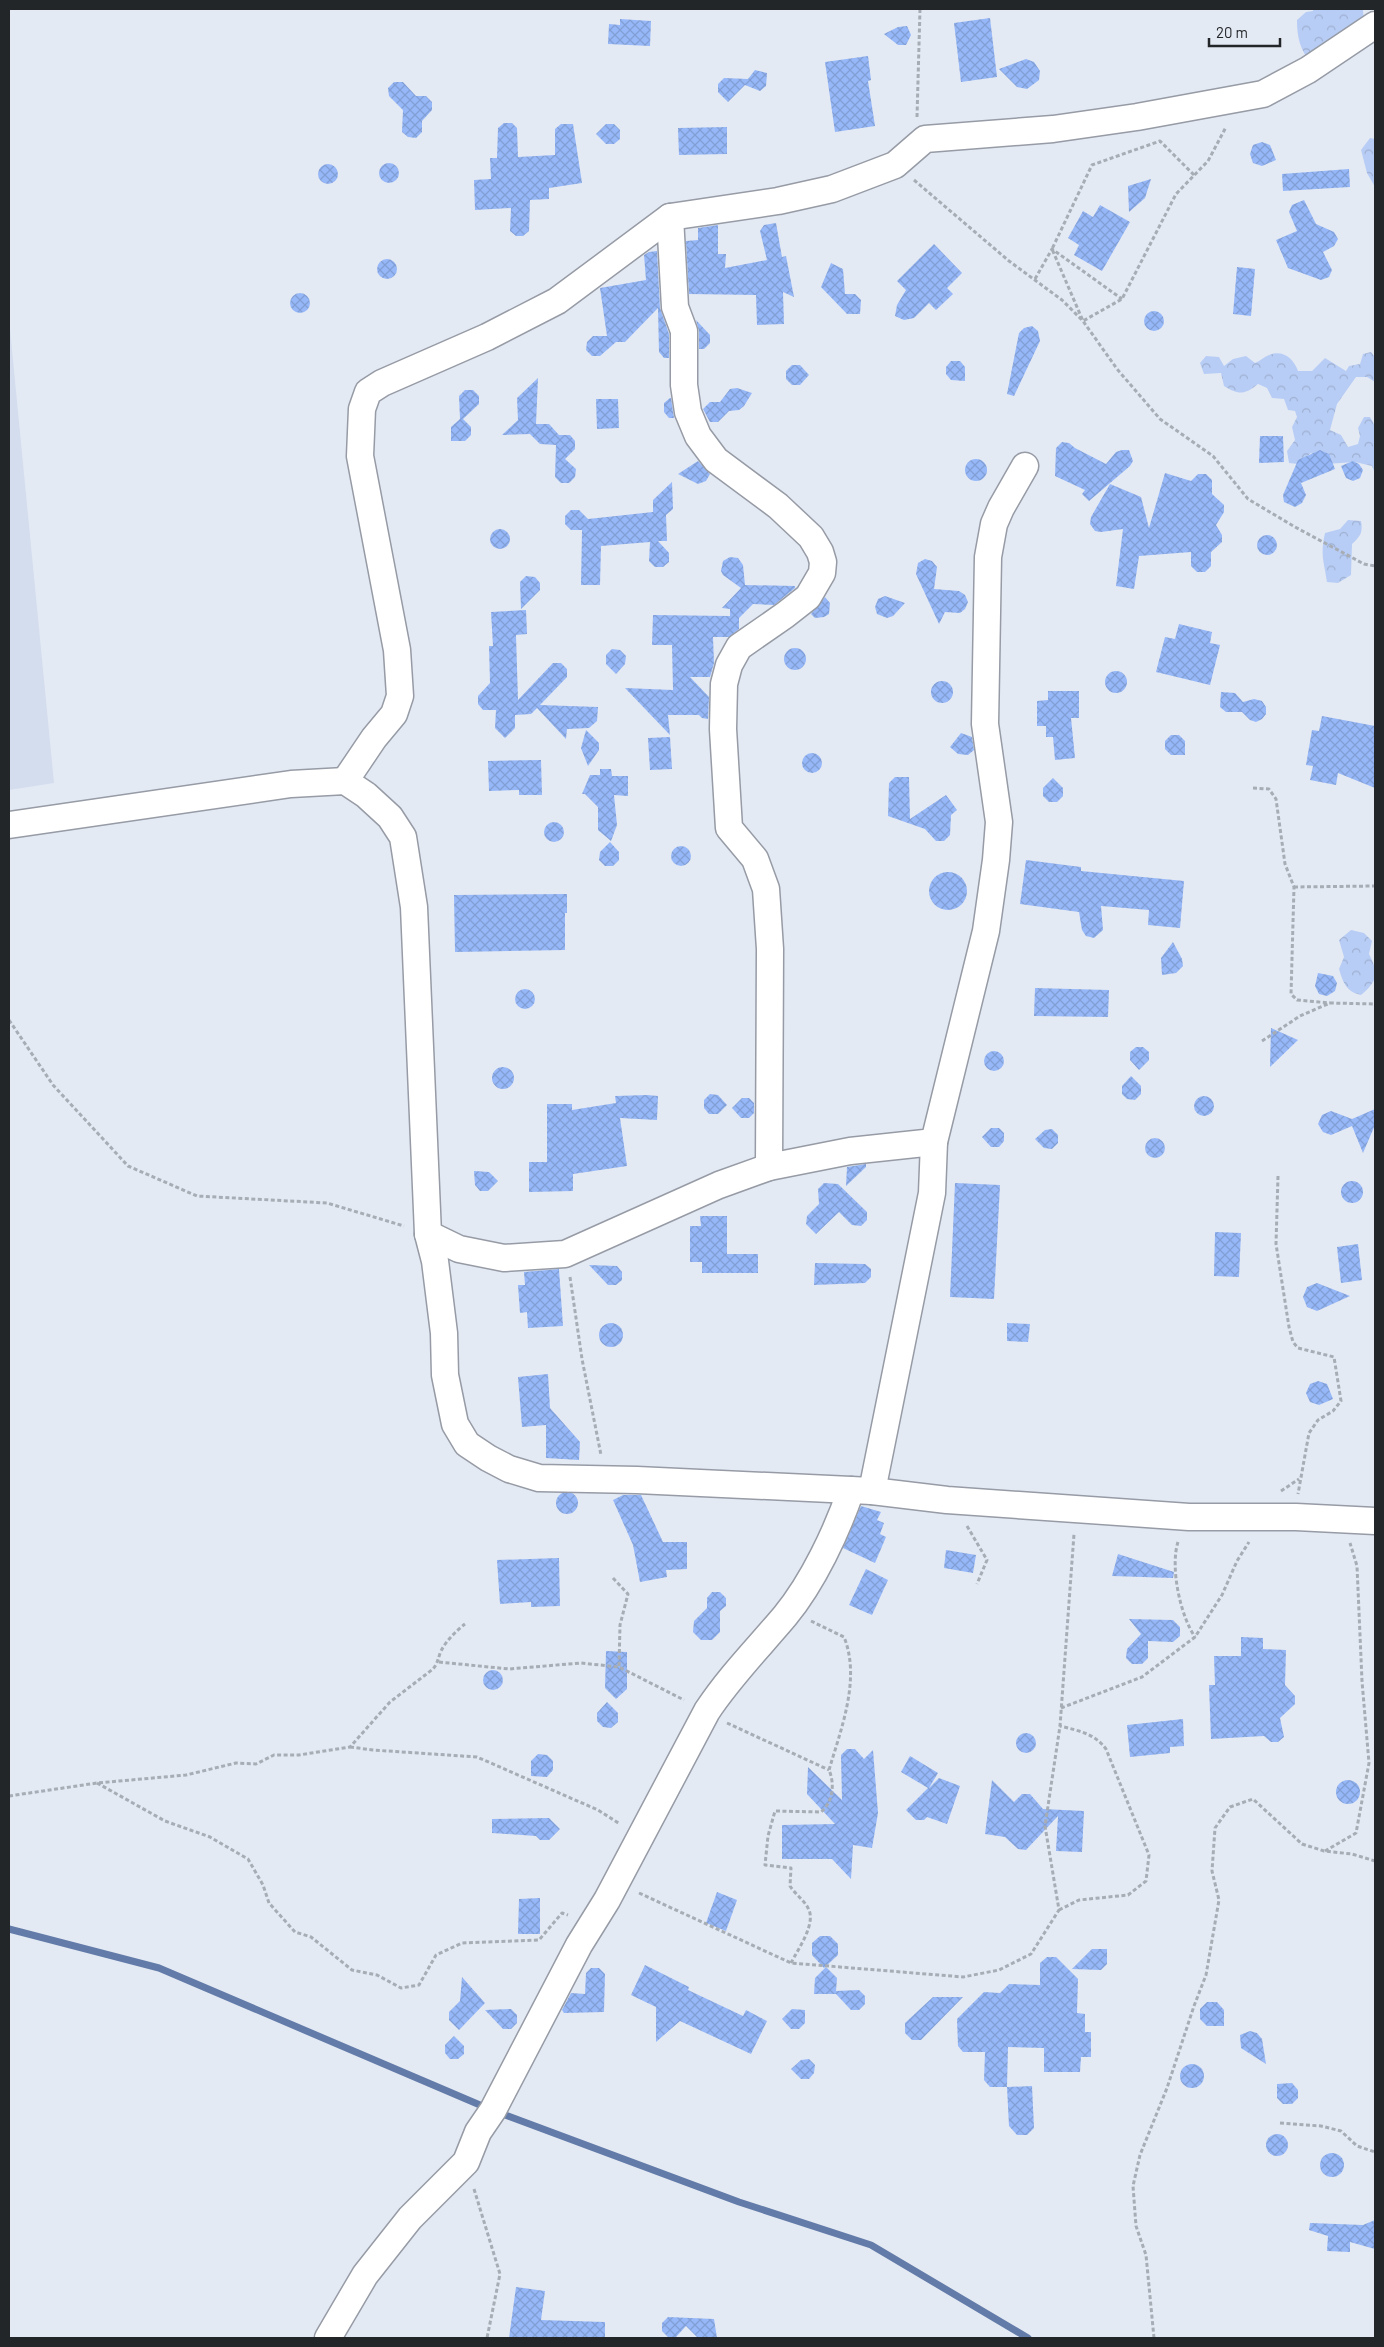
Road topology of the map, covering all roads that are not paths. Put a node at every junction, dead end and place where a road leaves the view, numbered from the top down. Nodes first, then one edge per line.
1 (1375, 25) edge
2 (670, 217) junction
3 (1026, 466) dead end
4 (345, 781) junction
5 (9, 825) edge
6 (934, 1142) junction
7 (769, 1167) junction
8 (428, 1234) junction
9 (862, 1491) junction
10 (1375, 1521) edge
11 (328, 2338) edge

1 - 2 street
2 - 4 street
2 - 7 street
3 - 6 street
4 - 5 street
4 - 8 street
6 - 7 street
6 - 9 street
7 - 8 street
8 - 9 street
9 - 10 street
9 - 11 street

